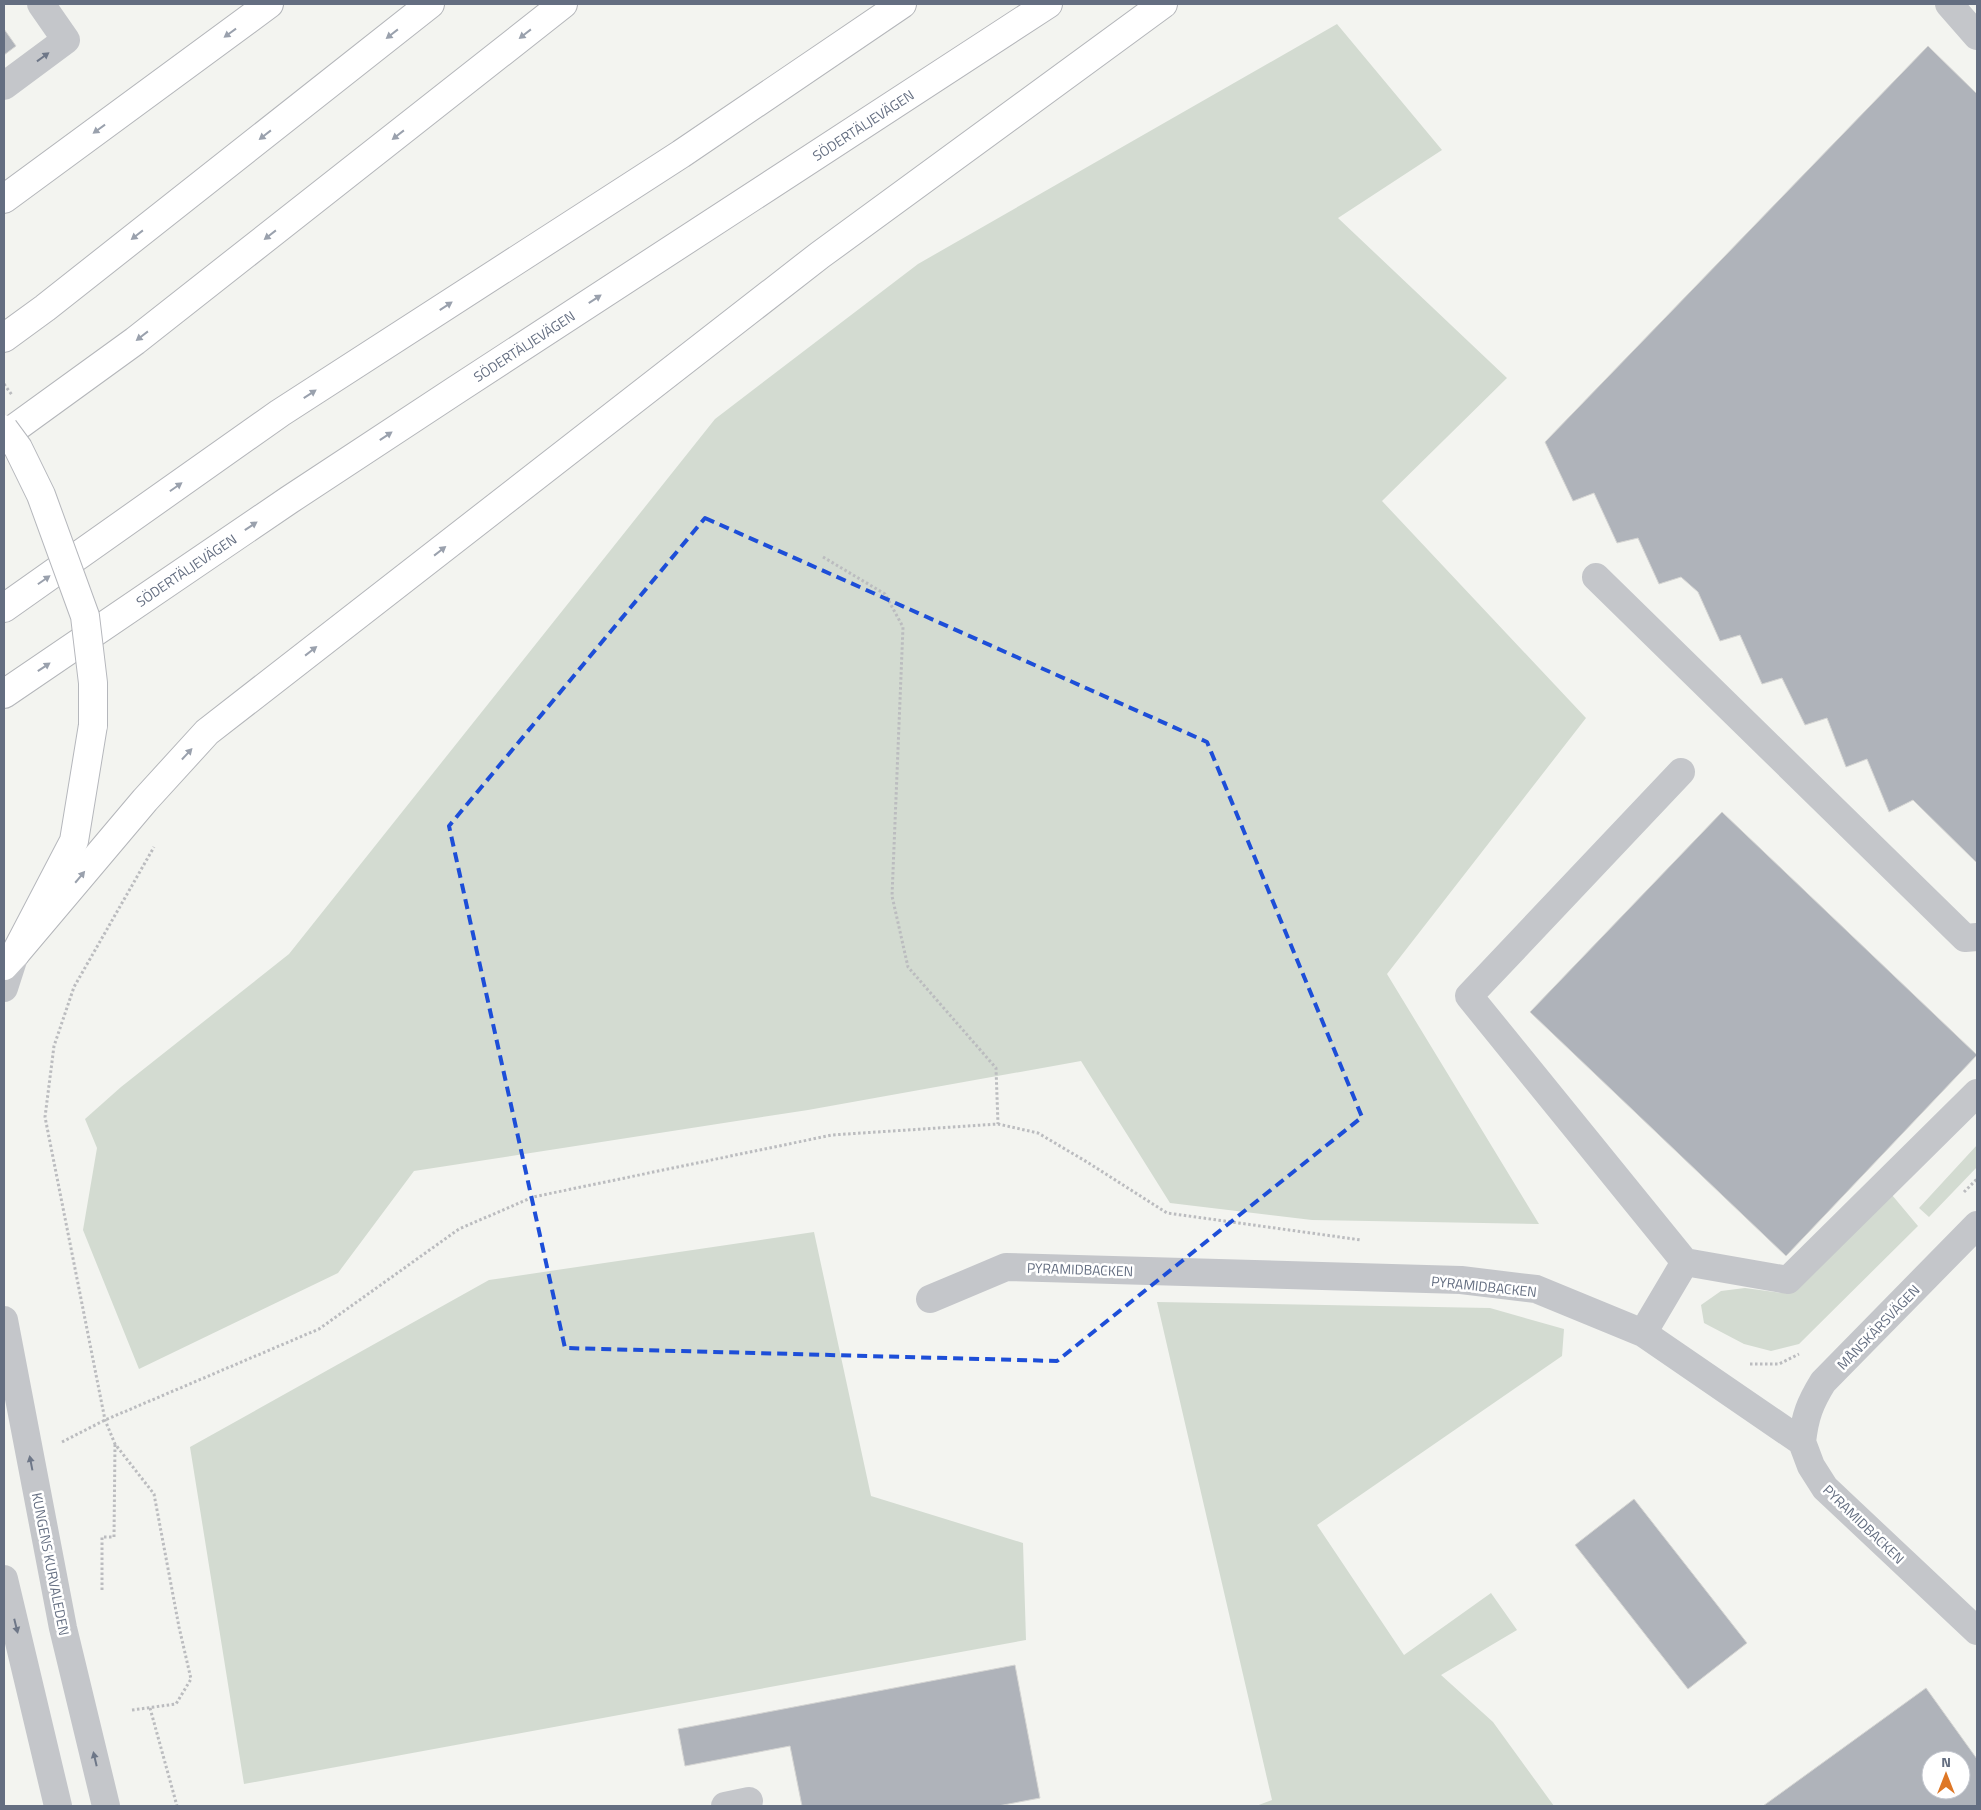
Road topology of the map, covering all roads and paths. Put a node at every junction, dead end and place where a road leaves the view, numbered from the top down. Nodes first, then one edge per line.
1 (41, 4) edge
2 (269, 4) edge
3 (430, 4) edge
4 (563, 4) edge
5 (902, 4) edge
6 (1048, 4) edge
7 (1163, 4) edge
8 (1949, 4) edge
9 (1977, 36) edge
10 (4, 86) edge
11 (4, 199) edge
12 (4, 338) edge
13 (4, 429) edge
14 (4, 436) edge
15 (823, 557) dead end
16 (1596, 577) dead end
17 (4, 608) edge
18 (4, 694) edge
19 (1681, 772) dead end
20 (155, 845) dead end
21 (1977, 937) edge
22 (9, 960) edge
23 (4, 988) edge
24 (1977, 1093) edge
25 (998, 1124) dead end
26 (1977, 1225) edge
27 (1684, 1262) junction
28 (930, 1299) dead end
29 (4, 1320) edge
30 (1643, 1333) junction
31 (1802, 1442) junction
32 (116, 1444) junction
33 (4, 1579) edge
34 (102, 1590) dead end
35 (1977, 1632) edge
36 (150, 1708) junction
37 (132, 1710) dead end
38 (58, 1806) edge
39 (106, 1806) edge
40 (177, 1806) edge

10 -> 1 street
2 -> 11 main road
3 -> 12 main road
4 -> 14 main road
17 -> 5 main road
18 -> 6 main road, SÖDERTÄLJEVÄGEN
22 -> 7 main road
8 - 9 street
13 - 22 main road, bridge
15 - 25 path
16 - 21 street
19 - 27 street
20 - 32 path
22 - 23 street
24 - 27 street
26 - 31 street, MÅNSKÄRSVÄGEN
27 - 30 street
28 - 30 street, PYRAMIDBACKEN
39 -> 29 street, KUNGENS KURVALEDEN
30 - 31 street, PYRAMIDBACKEN
31 - 35 street, PYRAMIDBACKEN
32 - 34 path
32 - 36 path
33 -> 38 street
36 - 37 path
36 - 40 path

